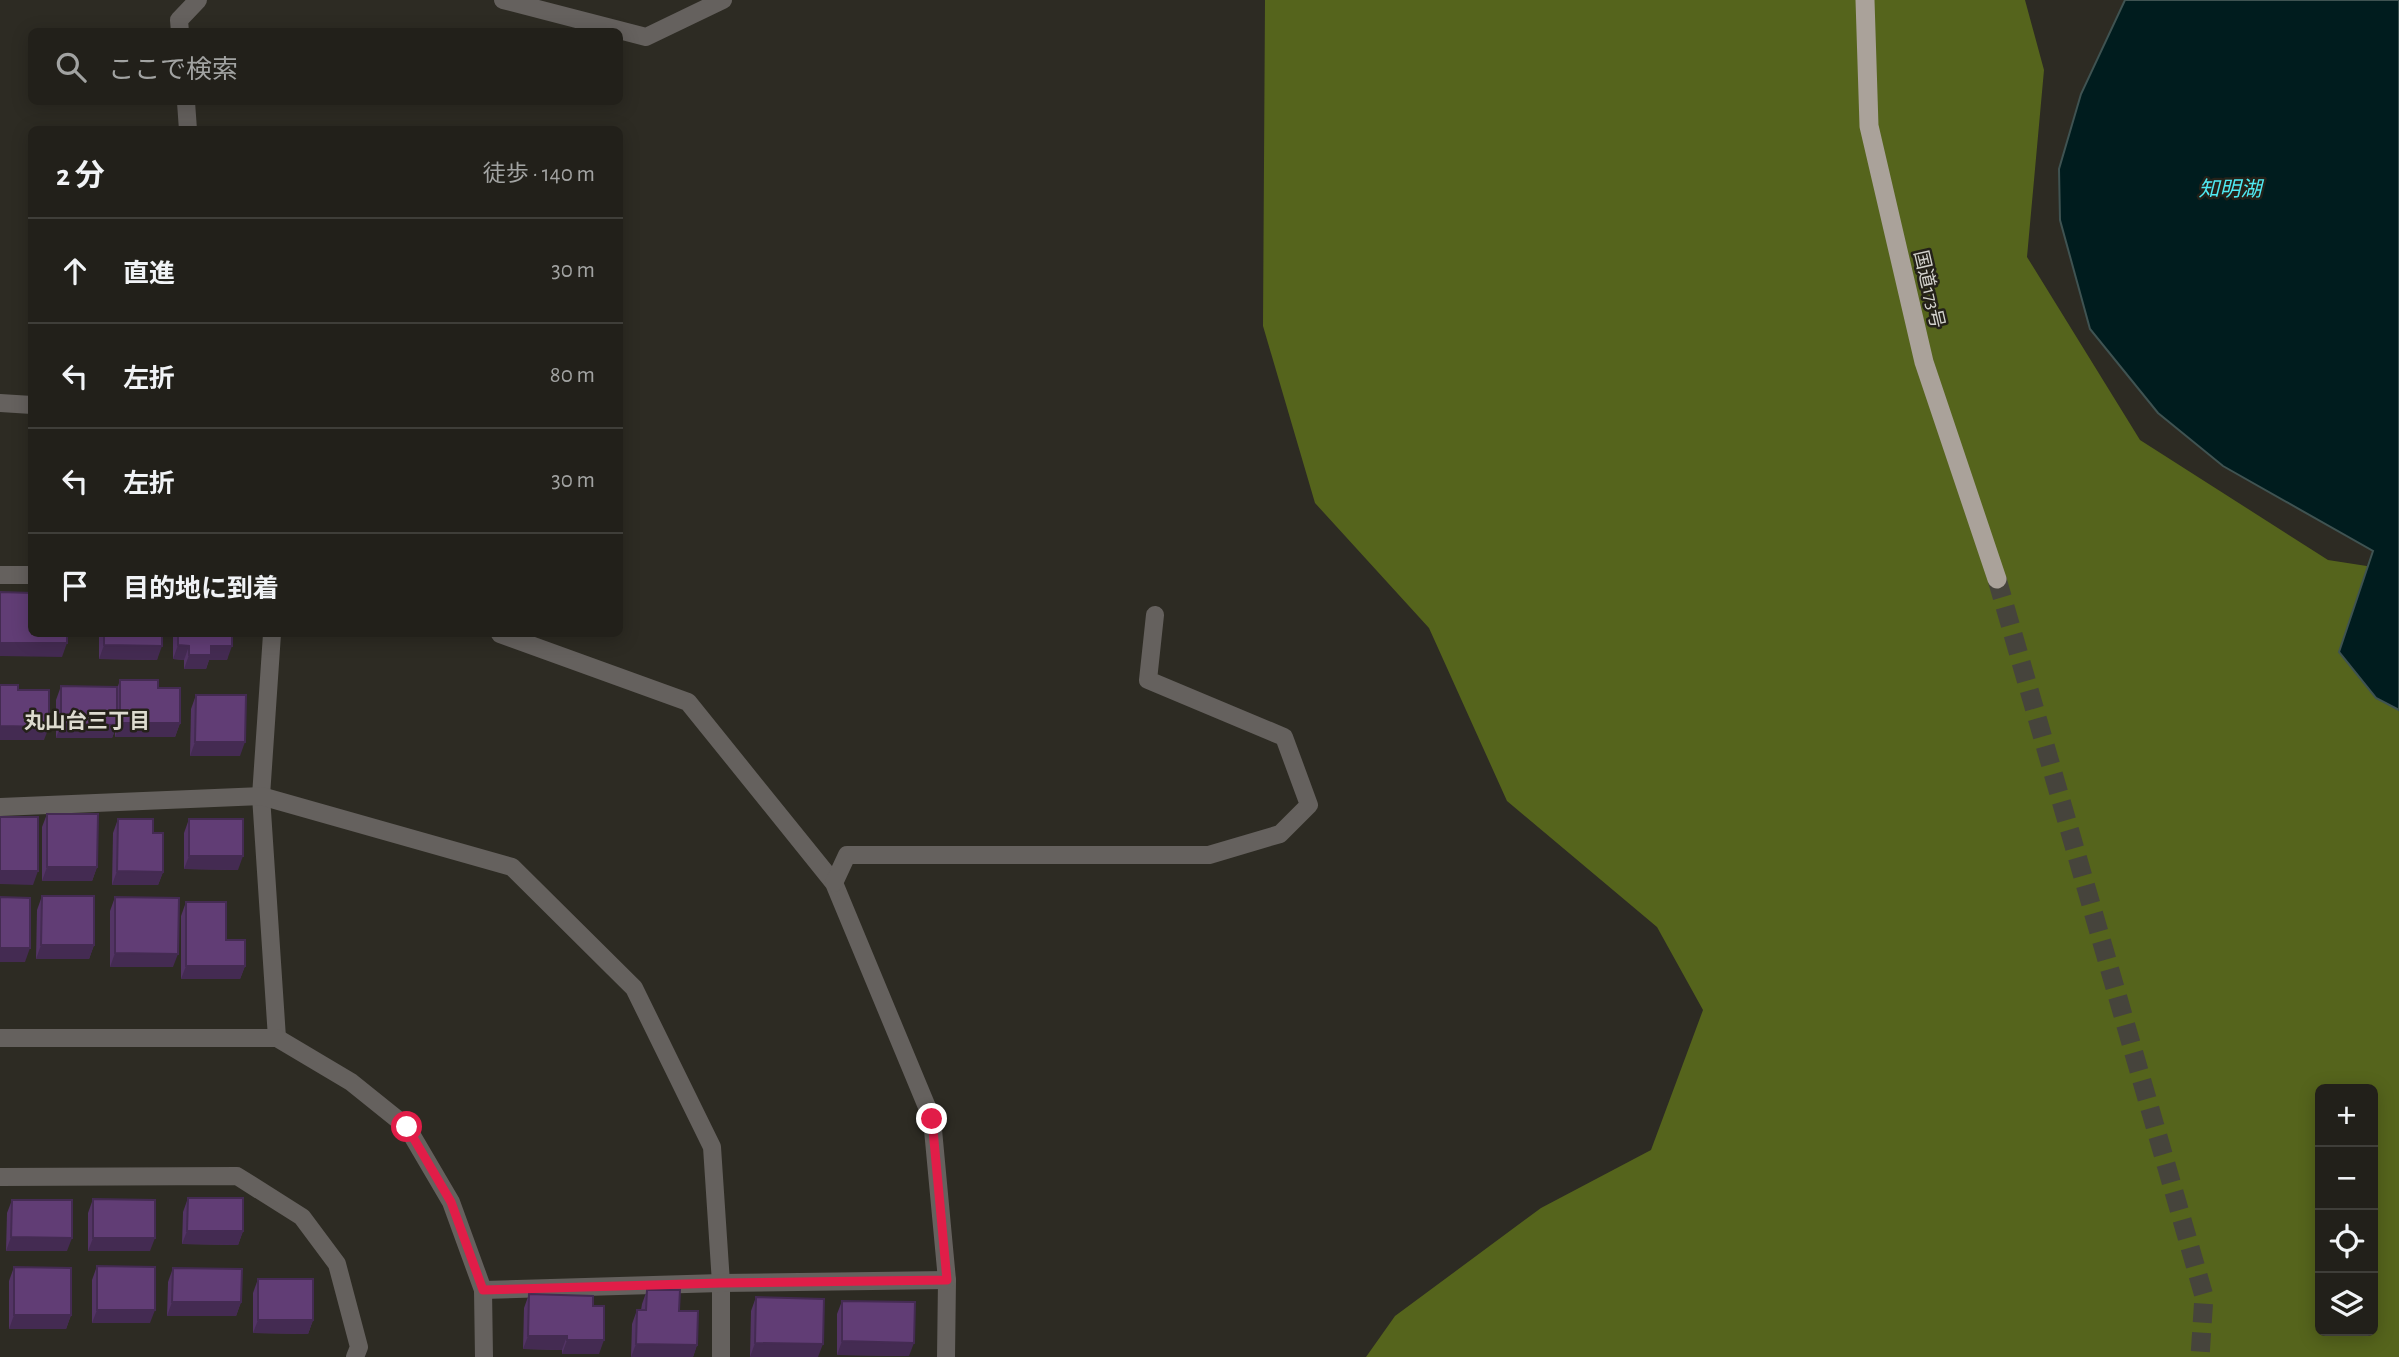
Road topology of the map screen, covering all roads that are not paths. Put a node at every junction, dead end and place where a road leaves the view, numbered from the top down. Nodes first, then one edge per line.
1 (198, 0) edge
2 (503, 0) edge
3 (723, 0) edge
4 (1865, 0) edge
5 (180, 28) edge
6 (611, 28) edge
7 (623, 31) edge
8 (186, 105) edge
9 (188, 126) edge
10 (0, 403) edge
11 (28, 405) edge
12 (0, 575) edge
13 (28, 575) edge
14 (1997, 579) tunnel mouth
15 (1155, 615) dead end
16 (272, 637) edge
17 (508, 637) edge
18 (261, 796) junction
19 (0, 807) edge
20 (834, 883) junction
21 (0, 1038) edge
22 (276, 1038) junction
23 (0, 1177) edge
24 (947, 1280) junction
25 (721, 1283) junction
26 (483, 1290) junction
27 (355, 1357) edge
28 (484, 1357) edge
29 (721, 1357) edge
30 (946, 1357) edge

1 - 5 street
2 - 6 street
3 - 7 street
4 - 14 highway, 国道173号
8 - 9 street
10 - 11 street
12 - 13 street
15 - 20 street
16 - 18 street
17 - 20 street
18 - 19 street
18 - 22 street
18 - 25 street
20 - 24 street
21 - 22 street
22 - 26 street
23 - 27 street
24 - 25 street
24 - 30 street
25 - 26 street
25 - 29 street
26 - 28 street

